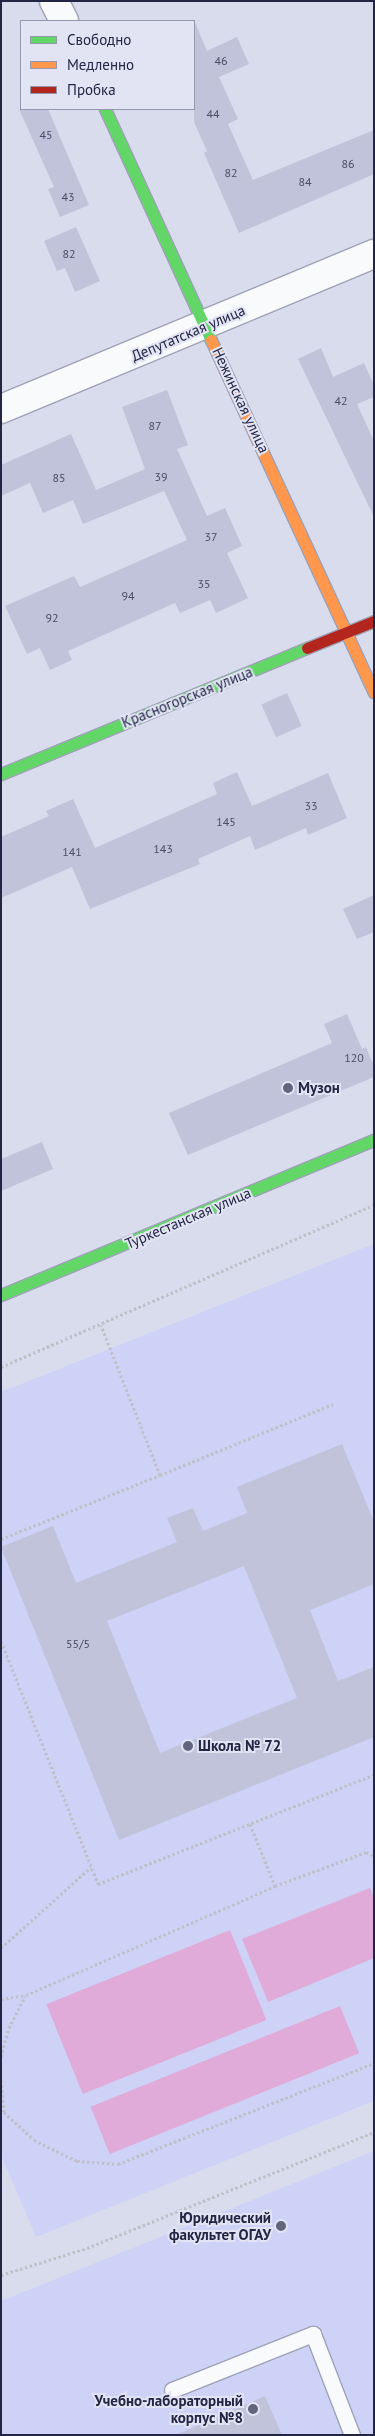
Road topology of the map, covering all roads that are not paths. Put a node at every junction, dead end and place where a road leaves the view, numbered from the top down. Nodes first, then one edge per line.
1 (54, 1) edge
2 (64, 20) edge
3 (105, 110) edge
4 (374, 254) edge
5 (207, 326) junction
6 (1, 409) edge
7 (374, 621) edge
8 (346, 632) junction
9 (374, 692) edge
10 (1, 774) edge
11 (374, 1140) edge
12 (1, 1295) edge
13 (172, 2390) dead end
14 (352, 2435) edge

1 - 2 street
3 - 5 street, Нежинская улица
4 - 5 street, Депутатская улица
5 - 6 street, Депутатская улица
5 - 8 street, Нежинская улица
7 - 8 street, Красногорская улица
8 - 9 street, Нежинская улица
8 - 10 street, Красногорская улица
11 - 12 street, Туркестанская улица
13 - 14 lane

